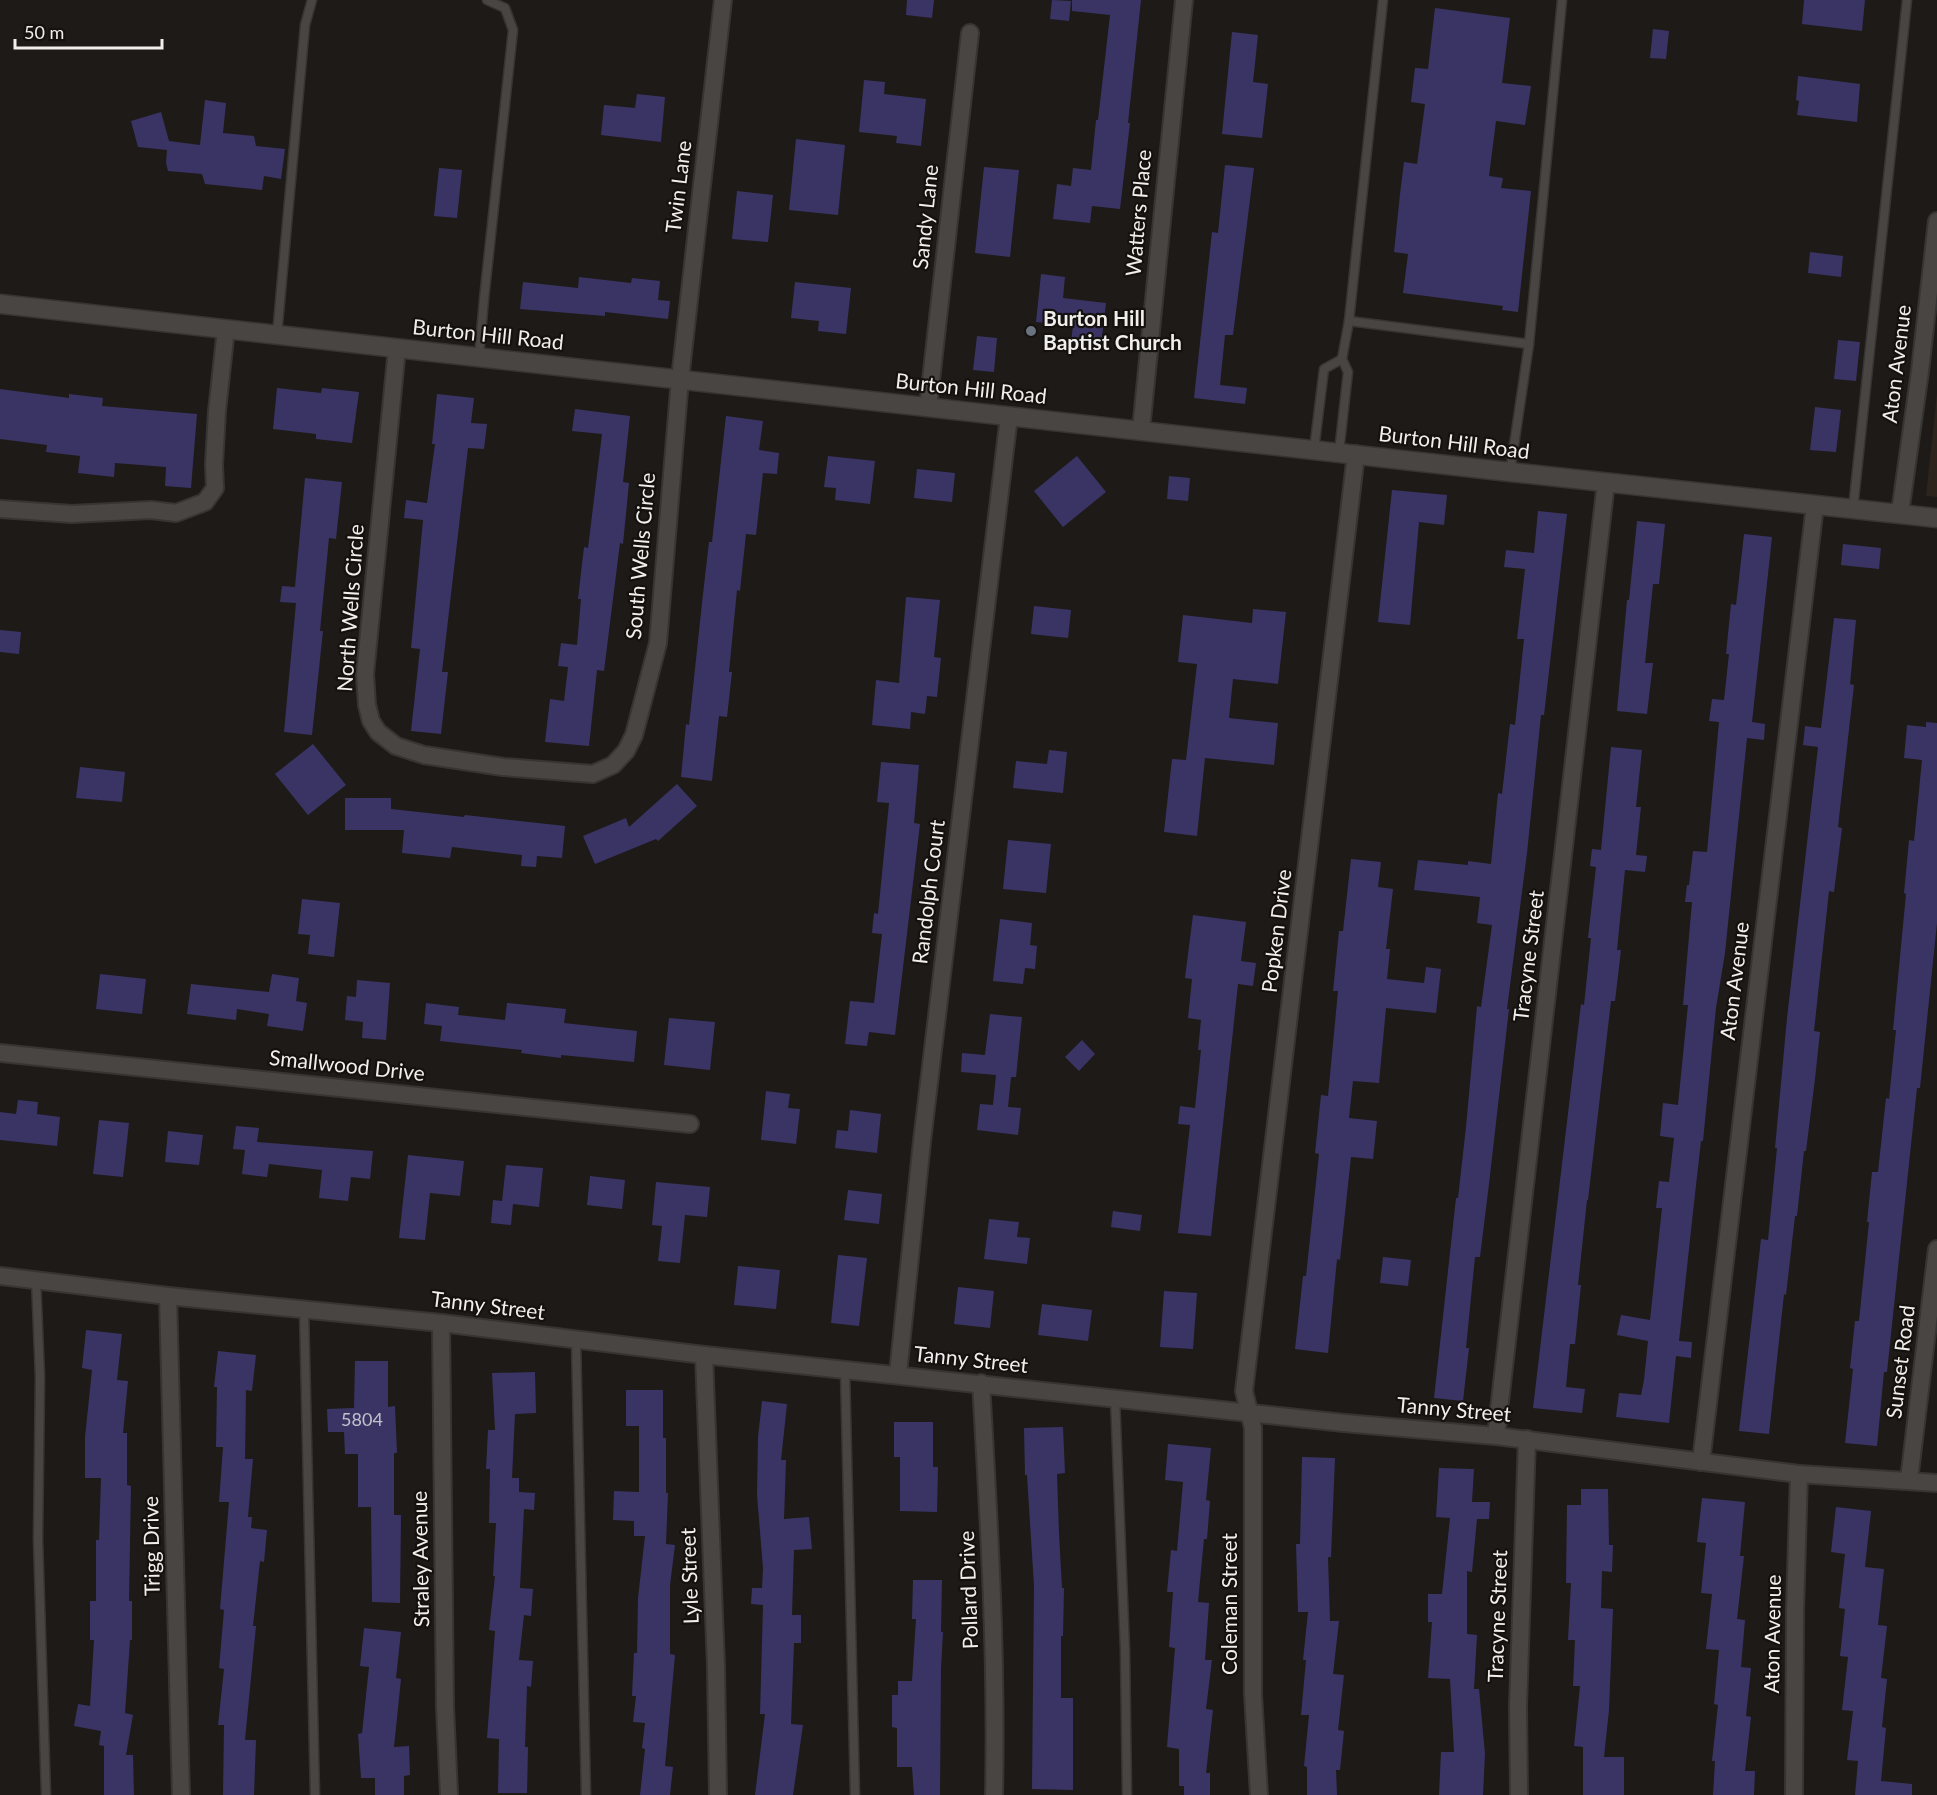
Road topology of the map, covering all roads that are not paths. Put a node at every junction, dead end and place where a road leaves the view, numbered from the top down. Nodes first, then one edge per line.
1 (312, 0) edge
2 (488, 0) edge
3 (723, 0) edge
4 (1184, 0) edge
5 (1383, 0) edge
6 (1562, 0) edge
7 (1907, 0) edge
8 (970, 33) dead end
9 (1937, 221) edge
10 (0, 304) edge
11 (1349, 321) junction
12 (226, 329) junction
13 (277, 334) junction
14 (1529, 344) junction
15 (397, 348) junction
16 (479, 357) junction
17 (1342, 359) junction
18 (680, 379) junction
19 (928, 406) junction
20 (1009, 416) junction
21 (1141, 430) junction
22 (1314, 450) junction
23 (1348, 453) junction
24 (1510, 472) junction
25 (1606, 482) junction
26 (1815, 505) junction
27 (0, 509) edge
28 (1853, 509) junction
29 (1900, 513) junction
30 (1937, 518) edge
31 (634, 735) joint
32 (0, 1053) edge
33 (690, 1124) dead end
34 (1937, 1249) edge
35 (0, 1276) edge
36 (36, 1280) junction
37 (168, 1296) junction
38 (304, 1309) junction
39 (441, 1323) junction
40 (576, 1340) junction
41 (704, 1356) junction
42 (845, 1369) junction
43 (898, 1374) junction
44 (981, 1383) junction
45 (1115, 1398) junction
46 (1249, 1413) junction
47 (1496, 1436) junction
48 (1527, 1439) junction
49 (1701, 1462) junction
50 (1799, 1474) junction
51 (1909, 1480) junction
52 (1937, 1483) edge
53 (46, 1795) edge
54 (181, 1795) edge
55 (315, 1795) edge
56 (449, 1795) edge
57 (586, 1795) edge
58 (718, 1795) edge
59 (855, 1795) edge
60 (994, 1795) edge
61 (1127, 1795) edge
62 (1259, 1795) edge
63 (1519, 1795) edge
64 (1794, 1795) edge

1 - 13 lane
2 - 16 lane
3 - 18 street, Twin Lane
4 - 21 street, Watters Place
5 - 11 lane
6 - 14 lane
7 - 28 lane
8 - 19 street, Sandy Lane
9 - 29 street, Aton Avenue
10 - 12 street, Burton Hill Road
11 - 14 lane
11 - 17 lane
12 - 13 street, Burton Hill Road
12 - 27 street
13 - 15 street, Burton Hill Road
14 - 24 lane
15 - 16 street, Burton Hill Road
15 - 31 street, North Wells Circle
16 - 18 street, Burton Hill Road
17 - 22 lane
17 - 23 lane
18 - 19 street, Burton Hill Road
18 - 31 street, South Wells Circle
19 - 20 street, Burton Hill Road
20 - 21 street, Burton Hill Road
20 - 43 street, Randolph Court
21 - 22 street, Burton Hill Road
22 - 23 street, Burton Hill Road
23 - 24 street, Burton Hill Road
23 - 46 street, Popken Drive
24 - 25 street, Burton Hill Road
25 - 26 street, Burton Hill Road
25 - 47 street, Tracyne Street
26 - 28 street, Burton Hill Road
26 - 49 street, Aton Avenue
28 - 29 street, Burton Hill Road
29 - 30 street, Burton Hill Road
32 - 33 street, Smallwood Drive
34 - 51 street, Sunset Road
35 - 36 street, Tanny Street
36 - 37 street, Tanny Street
36 - 53 lane
37 - 38 street, Tanny Street
37 - 54 street, Trigg Drive
38 - 39 street, Tanny Street
38 - 55 lane
39 - 40 street, Tanny Street
39 - 56 street, Straley Avenue
40 - 41 street, Tanny Street
40 - 57 lane
41 - 42 street, Tanny Street
41 - 58 street, Lyle Street
42 - 43 street, Tanny Street
42 - 59 lane
43 - 44 street, Tanny Street
44 - 45 street, Tanny Street
44 - 60 street, Pollard Drive
45 - 46 street, Tanny Street
45 - 61 lane
46 - 47 street, Tanny Street
46 - 62 street, Coleman Street
47 - 48 street, Tanny Street
48 - 49 street, Tanny Street
48 - 63 street, Tracyne Street
49 - 50 street, Tanny Street
50 - 51 street, Tanny Street
50 - 64 street, Aton Avenue
51 - 52 street, Tanny Street

